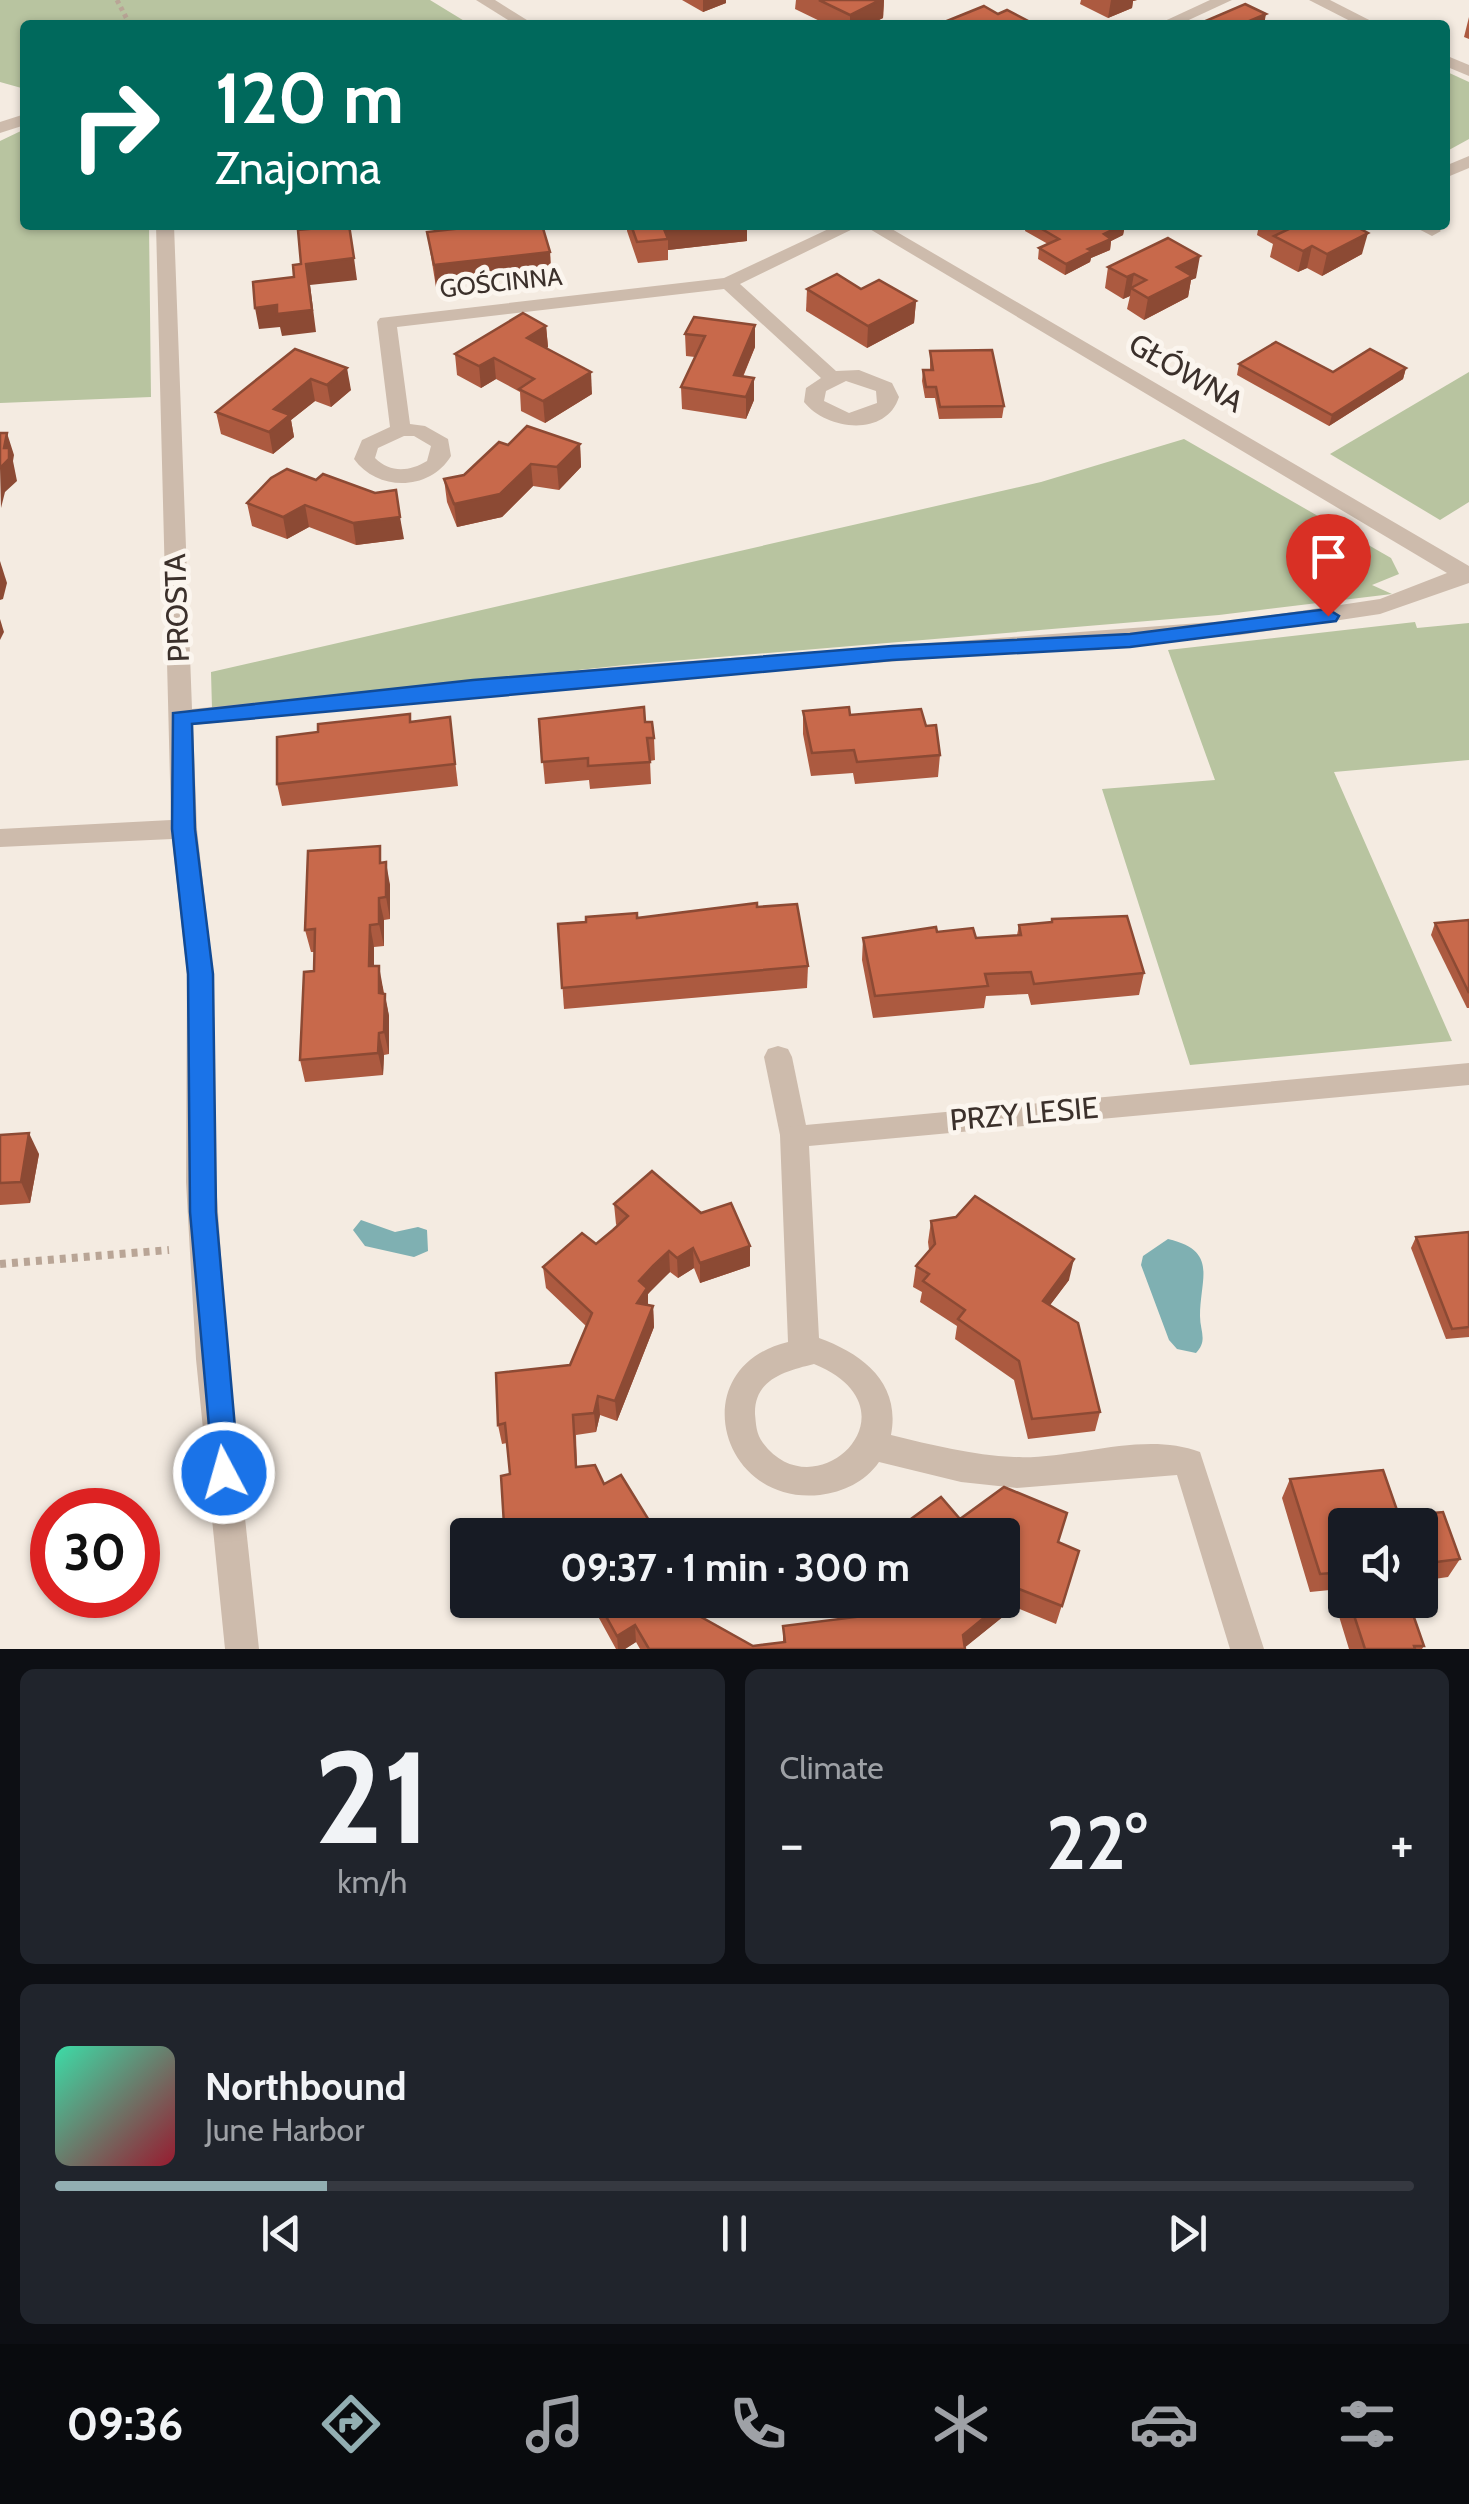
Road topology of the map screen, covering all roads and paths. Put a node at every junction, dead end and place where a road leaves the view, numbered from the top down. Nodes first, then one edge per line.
1 (484, 0) edge
2 (1224, 0) edge
3 (1317, 0) edge
4 (518, 20) edge
5 (1176, 20) edge
6 (1360, 20) edge
7 (165, 230) edge
8 (841, 230) edge
9 (880, 230) edge
10 (728, 284) junction
11 (832, 378) dead end
12 (401, 430) dead end
13 (1466, 575) edge
14 (180, 718) junction
15 (184, 829) junction
16 (0, 838) edge
17 (778, 1056) dead end
18 (1469, 1074) edge
19 (794, 1135) junction
20 (205, 1242) junction
21 (0, 1264) edge
22 (804, 1351) junction
23 (872, 1445) junction
24 (242, 1649) edge
25 (1246, 1649) edge

1 - 4 street
2 - 5 street
3 - 6 street
7 - 14 street, PROSTA
8 - 10 street, GOŚCINNA
9 - 13 street, GŁÓWNA
10 - 11 street
10 - 12 street, GOŚCINNA
13 - 14 street
14 - 15 street, PROSTA
15 - 16 street
15 - 20 street, PROSTA
17 - 19 street
18 - 19 street, PRZY LESIE
19 - 22 street
20 - 21 path
20 - 24 street, PROSTA
22 - 23 street
22 - 23 street
23 - 25 street

